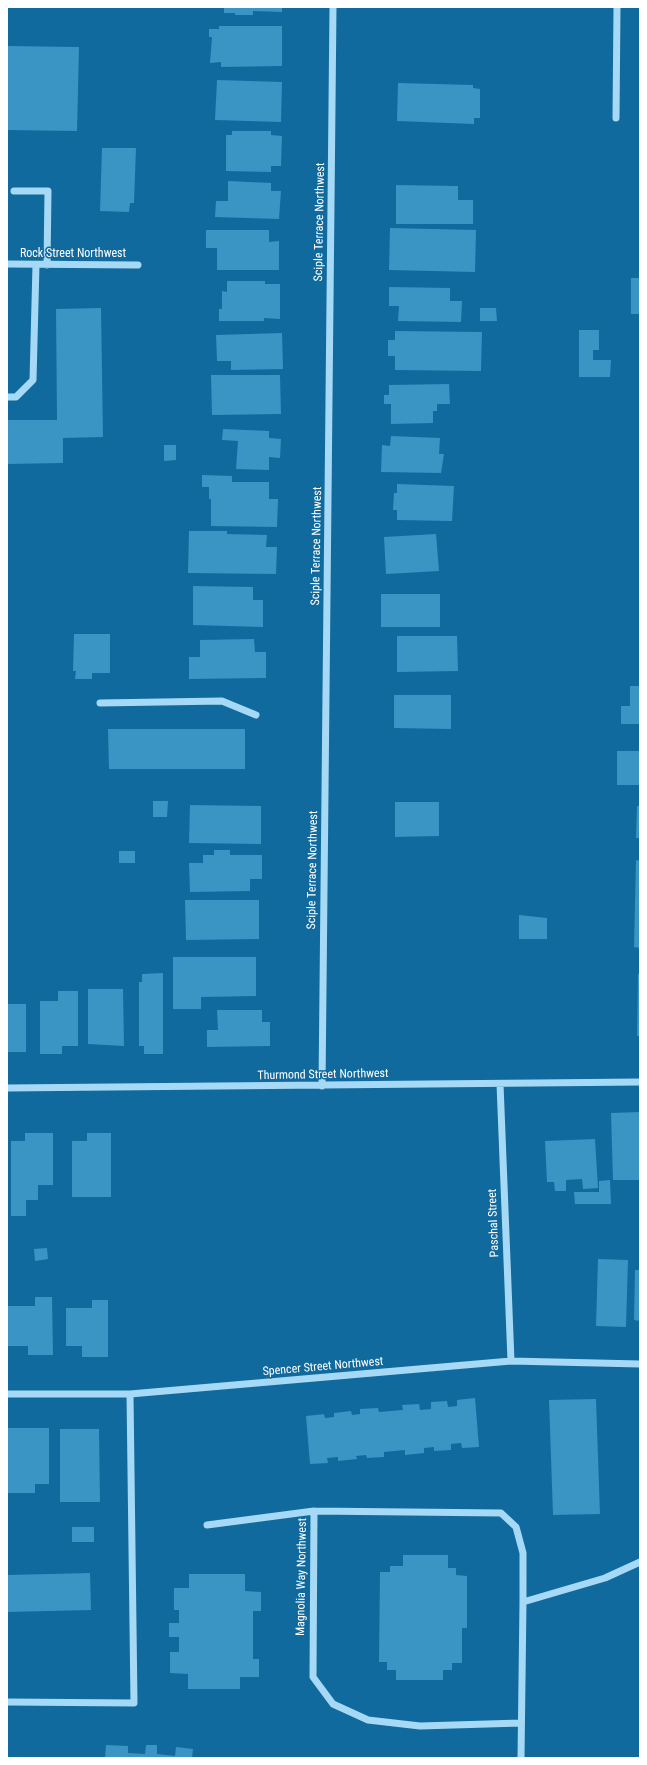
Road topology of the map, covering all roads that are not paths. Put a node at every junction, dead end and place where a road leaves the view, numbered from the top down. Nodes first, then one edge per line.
1 (333, 7) edge
2 (617, 7) edge
3 (616, 118) dead end
4 (14, 191) dead end
5 (7, 264) edge
6 (36, 265) junction
7 (47, 265) junction
8 (138, 265) dead end
9 (7, 397) edge
10 (100, 703) dead end
11 (256, 714) dead end
12 (640, 1082) edge
13 (500, 1084) junction
14 (322, 1086) junction
15 (7, 1088) edge
16 (510, 1361) junction
17 (640, 1364) edge
18 (7, 1394) edge
19 (130, 1394) junction
20 (314, 1511) junction
21 (207, 1525) dead end
22 (640, 1562) edge
23 (523, 1602) junction
24 (7, 1702) edge
25 (521, 1723) junction
26 (521, 1758) edge

1 - 14 street, Sciple Terrace Northwest
2 - 3 street
4 - 7 street
5 - 6 street, Rock Street Northwest
6 - 7 street, Rock Street Northwest
6 - 9 street
7 - 8 street, Rock Street Northwest
10 - 11 street
12 - 13 street, Thurmond Street Northwest
13 - 14 street, Thurmond Street Northwest
13 - 16 street, Paschal Street
14 - 15 street, Thurmond Street Northwest
16 - 17 street, Spencer Street Northwest
16 - 19 street, Spencer Street Northwest
18 - 19 street, Spencer Street Northwest
19 - 24 street
20 - 21 street
20 - 23 street, Magnolia Way Northwest
20 - 25 street, Magnolia Way Northwest
22 - 23 street
23 - 25 street, Magnolia Way Northwest
25 - 26 street, Magnolia Way Northwest

